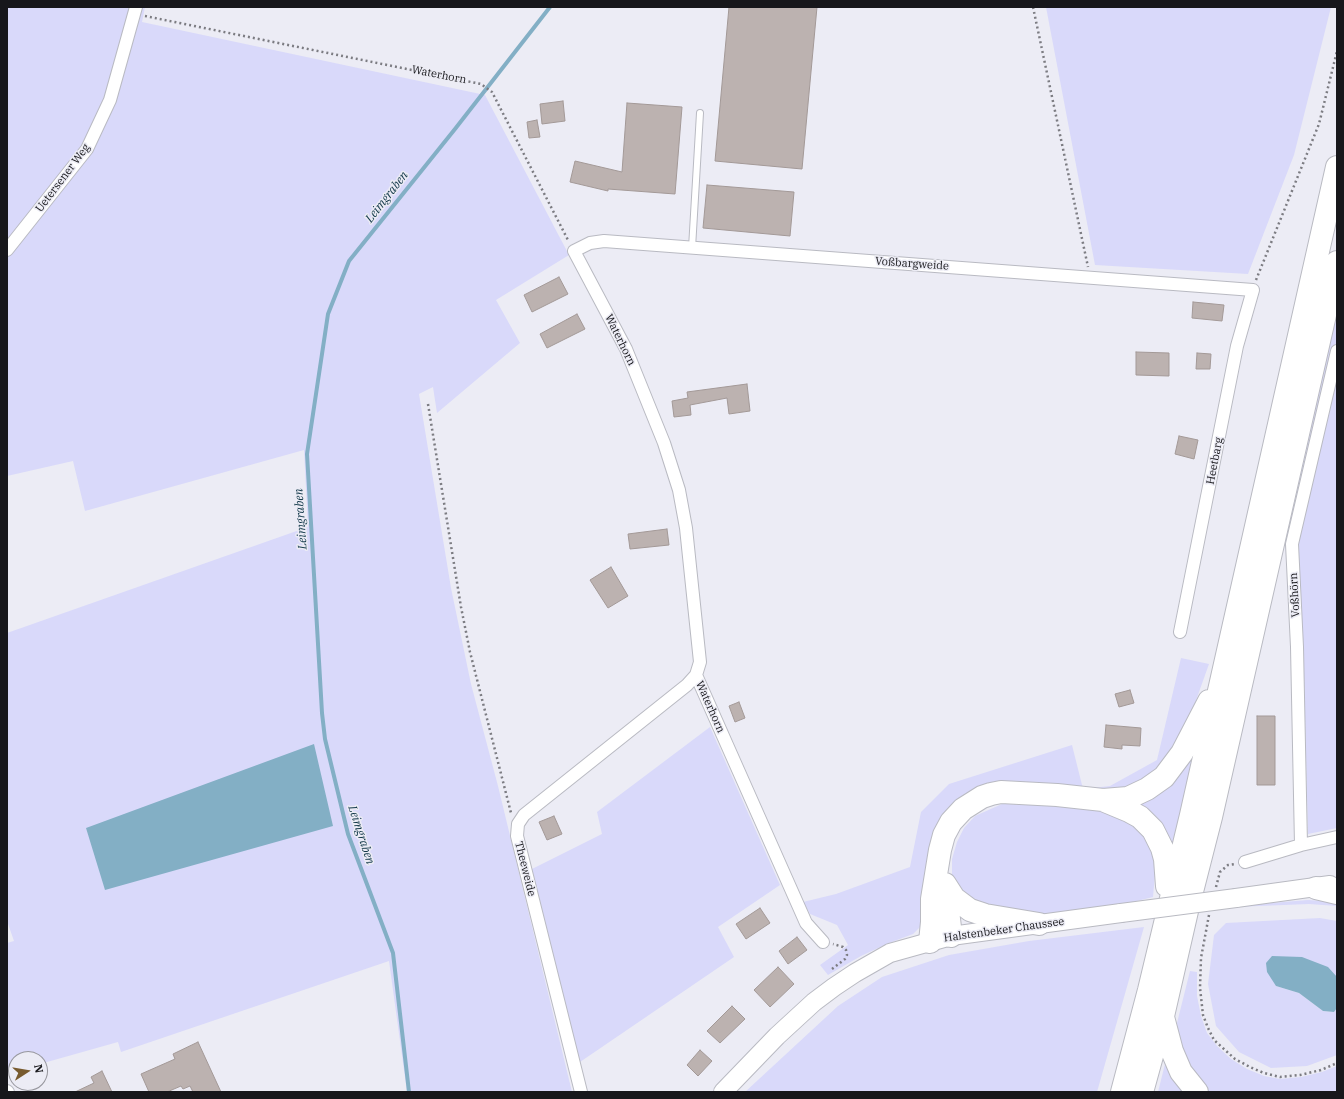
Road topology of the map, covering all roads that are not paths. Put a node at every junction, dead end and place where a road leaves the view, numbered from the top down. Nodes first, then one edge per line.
1 (136, 10) edge
2 (700, 113) dead end
3 (1337, 166) edge
4 (692, 248) junction
5 (7, 250) edge
6 (574, 251) joint
7 (1337, 262) edge
8 (1252, 290) joint
9 (1337, 351) edge
10 (1180, 632) dead end
11 (1223, 673) junction
12 (696, 675) junction
13 (1103, 800) junction
14 (1337, 837) edge
15 (1301, 845) junction
16 (940, 850) junction
17 (1245, 862) road end
18 (945, 884) junction
19 (1337, 884) edge
20 (1316, 888) junction
21 (1337, 893) edge
22 (1169, 905) junction
23 (1039, 924) junction
24 (951, 936) junction
25 (823, 942) dead end
26 (930, 942) junction
27 (1163, 1016) junction
28 (581, 1092) edge
29 (723, 1092) edge
30 (1122, 1092) edge
31 (1142, 1092) edge
32 (1197, 1092) edge

1 - 5 street, Uetersener Weg
2 - 4 lane
3 - 11 highway
4 - 6 street, Voßbargweide
4 - 8 street, Voßbargweide
6 - 12 street, Waterhorn
7 - 27 highway
8 - 10 street, Heetbarg
9 - 15 street, Voßhörn
11 - 13 highway
11 - 22 highway
12 - 25 street, Waterhorn
12 - 28 street, Theeweide
13 - 16 highway
13 - 22 highway
14 - 15 street
15 - 17 street
16 - 18 highway
16 - 26 highway
18 - 23 highway
18 - 24 highway
19 - 20 main road, Halstenbeker Chaussee
20 - 21 highway
20 - 23 main road, Halstenbeker Chaussee, bridge
22 - 30 highway
23 - 24 main road, Halstenbeker Chaussee
24 - 26 main road, Halstenbeker Chaussee
26 - 29 main road, Halstenbeker Chaussee
27 - 31 highway
27 - 32 highway

